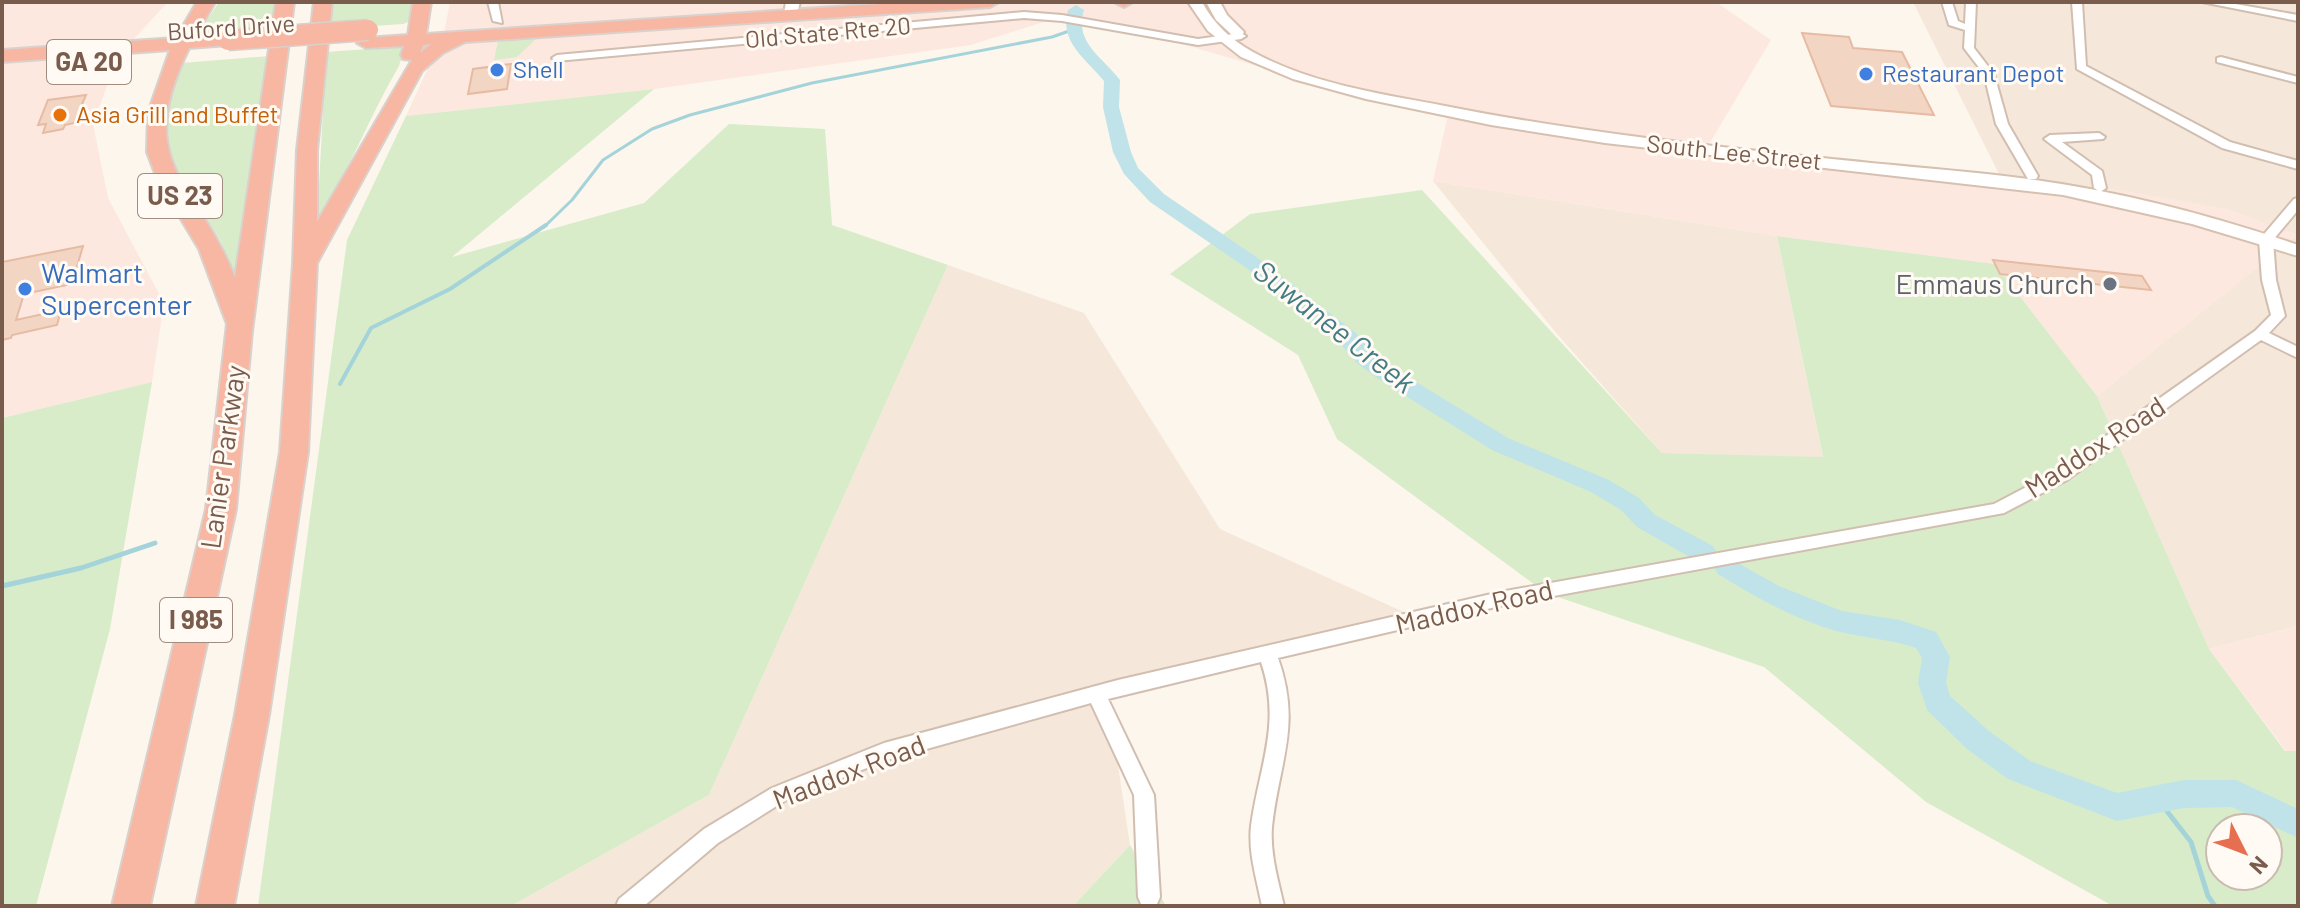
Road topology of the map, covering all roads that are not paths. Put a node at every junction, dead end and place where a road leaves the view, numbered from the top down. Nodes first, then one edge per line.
1 (206, 2) edge
2 (285, 2) edge
3 (323, 2) edge
4 (493, 2) edge
5 (766, 2) edge
6 (840, 2) edge
7 (990, 2) edge
8 (1195, 2) edge
9 (1213, 2) edge
10 (1947, 2) edge
11 (1971, 2) edge
12 (2077, 2) edge
13 (2207, 2) edge
14 (799, 7) edge
15 (744, 8) junction
16 (2298, 18) edge
17 (420, 20) edge
18 (498, 21) junction
19 (1967, 28) junction
20 (462, 36) junction
21 (1241, 36) junction
22 (1224, 38) junction
23 (178, 49) junction
24 (2, 56) edge
25 (557, 58) dead end
26 (2221, 60) dead end
27 (2, 70) edge
28 (2298, 80) edge
29 (398, 93) junction
30 (2099, 137) dead end
31 (2298, 165) edge
32 (2032, 176) junction
33 (2100, 188) junction
34 (2298, 202) edge
35 (2268, 236) junction
36 (2298, 242) edge
37 (2298, 251) edge
38 (305, 264) junction
39 (239, 331) junction
40 (2260, 334) junction
41 (2298, 353) edge
42 (1268, 655) junction
43 (1096, 694) junction
44 (1149, 897) dead end
45 (131, 906) edge
46 (215, 906) edge
47 (627, 906) edge
48 (1273, 906) edge

1 - 23 highway
2 - 39 highway, Lanier Parkway / I 985
3 - 38 highway, I 985
4 - 18 street
5 - 15 highway
6 - 14 highway, Buford Drive
7 - 14 highway, Buford Drive
8 - 22 main road, South Lee Street
9 - 21 main road, South Lee Street
10 - 19 street
11 - 19 street
12 - 31 street
13 - 16 street
14 - 15 highway, Buford Drive
14 - 20 highway, Buford Drive
15 - 18 highway, Buford Drive
17 - 18 highway, Buford Drive
17 - 20 highway, Buford Drive
17 - 23 highway, Buford Drive / GA 20
17 - 29 highway
19 - 32 street
20 - 29 highway
21 - 22 street, Old State Rte 20
21 - 32 main road, South Lee Street
22 - 25 street, Old State Rte 20
22 - 35 main road, South Lee Street
23 - 24 highway, Buford Drive / GA 20
23 - 27 highway, Buford Drive / GA 20
23 - 39 highway, US 23
26 - 28 street
29 - 38 highway
30 - 33 street
32 - 33 main road, South Lee Street
33 - 35 main road, South Lee Street
34 - 35 street
35 - 36 main road, South Lee Street
35 - 37 main road, South Lee Street
35 - 40 street
38 - 46 highway, I 985
39 - 45 highway, Lanier Parkway / I 985
40 - 41 street
40 - 42 street, Maddox Road
42 - 43 street, Maddox Road
42 - 48 street
43 - 44 street
43 - 47 street, Maddox Road

